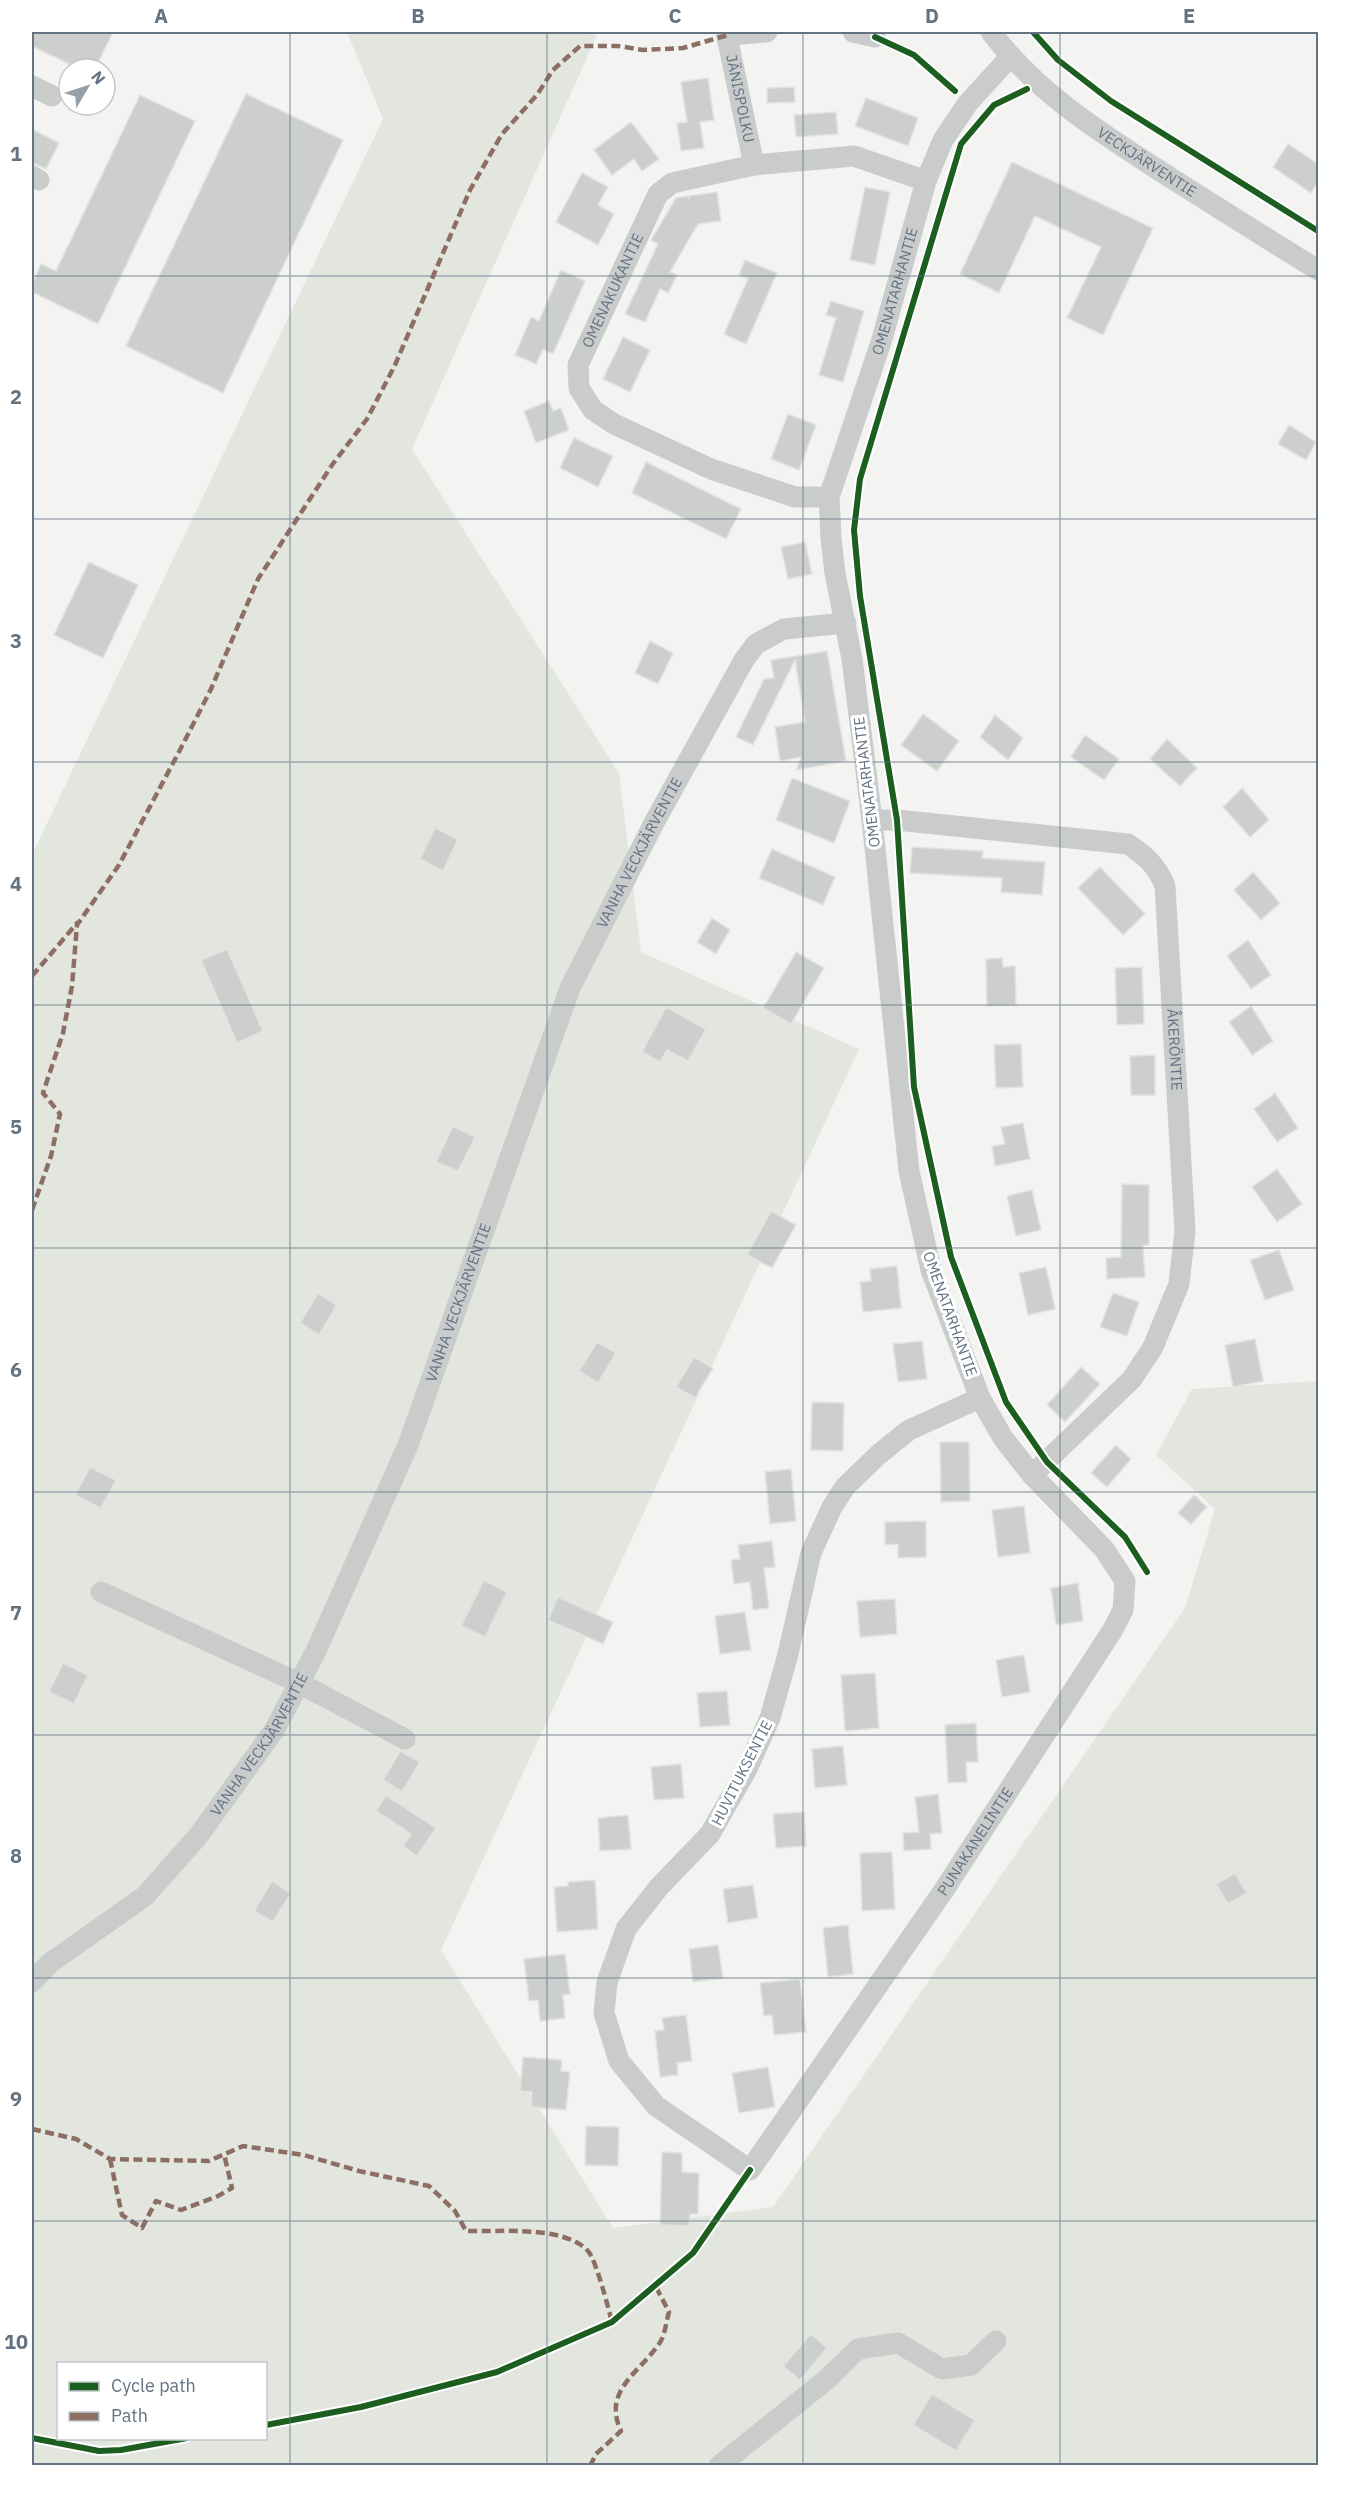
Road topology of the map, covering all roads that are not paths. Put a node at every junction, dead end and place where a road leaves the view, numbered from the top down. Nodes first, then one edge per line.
1 (767, 32) edge
2 (853, 32) edge
3 (991, 32) edge
4 (727, 33) edge
5 (875, 36) dead end
6 (1010, 57) junction
7 (32, 86) edge
8 (52, 96) dead end
9 (754, 165) junction
10 (926, 181) junction
11 (1318, 270) edge
12 (830, 497) junction
13 (846, 622) junction
14 (872, 820) junction
15 (980, 1398) junction
16 (1032, 1474) junction
17 (1065, 1509) joint
18 (101, 1592) dead end
19 (299, 1683) junction
20 (405, 1739) dead end
21 (32, 1982) edge
22 (750, 2169) joint
23 (996, 2342) dead end
24 (719, 2466) edge

1 - 4 street
2 - 5 street
3 - 6 street, VECKJÄRVENTIE
4 - 9 street, JÄNISPOLKU
6 - 10 street, OMENATARHANTIE
6 - 11 street, VECKJÄRVENTIE
7 - 8 street
9 - 10 street, OMENAKUKANTIE
9 - 12 street, OMENAKUKANTIE
10 - 12 street, OMENATARHANTIE
12 - 13 street, OMENATARHANTIE
13 - 14 street, OMENATARHANTIE
13 - 19 street, VANHA VECKJÄRVENTIE
14 - 15 street, OMENATARHANTIE
14 - 16 street, ÅKERÖNTIE
15 - 16 street, OMENATARHANTIE
15 - 22 street, HUVITUKSENTIE
16 - 17 street, OMENATARHANTIE
17 - 22 street, PUNAKANELINTIE
18 - 19 street
19 - 20 street
19 - 21 street, VANHA VECKJÄRVENTIE
23 - 24 street

